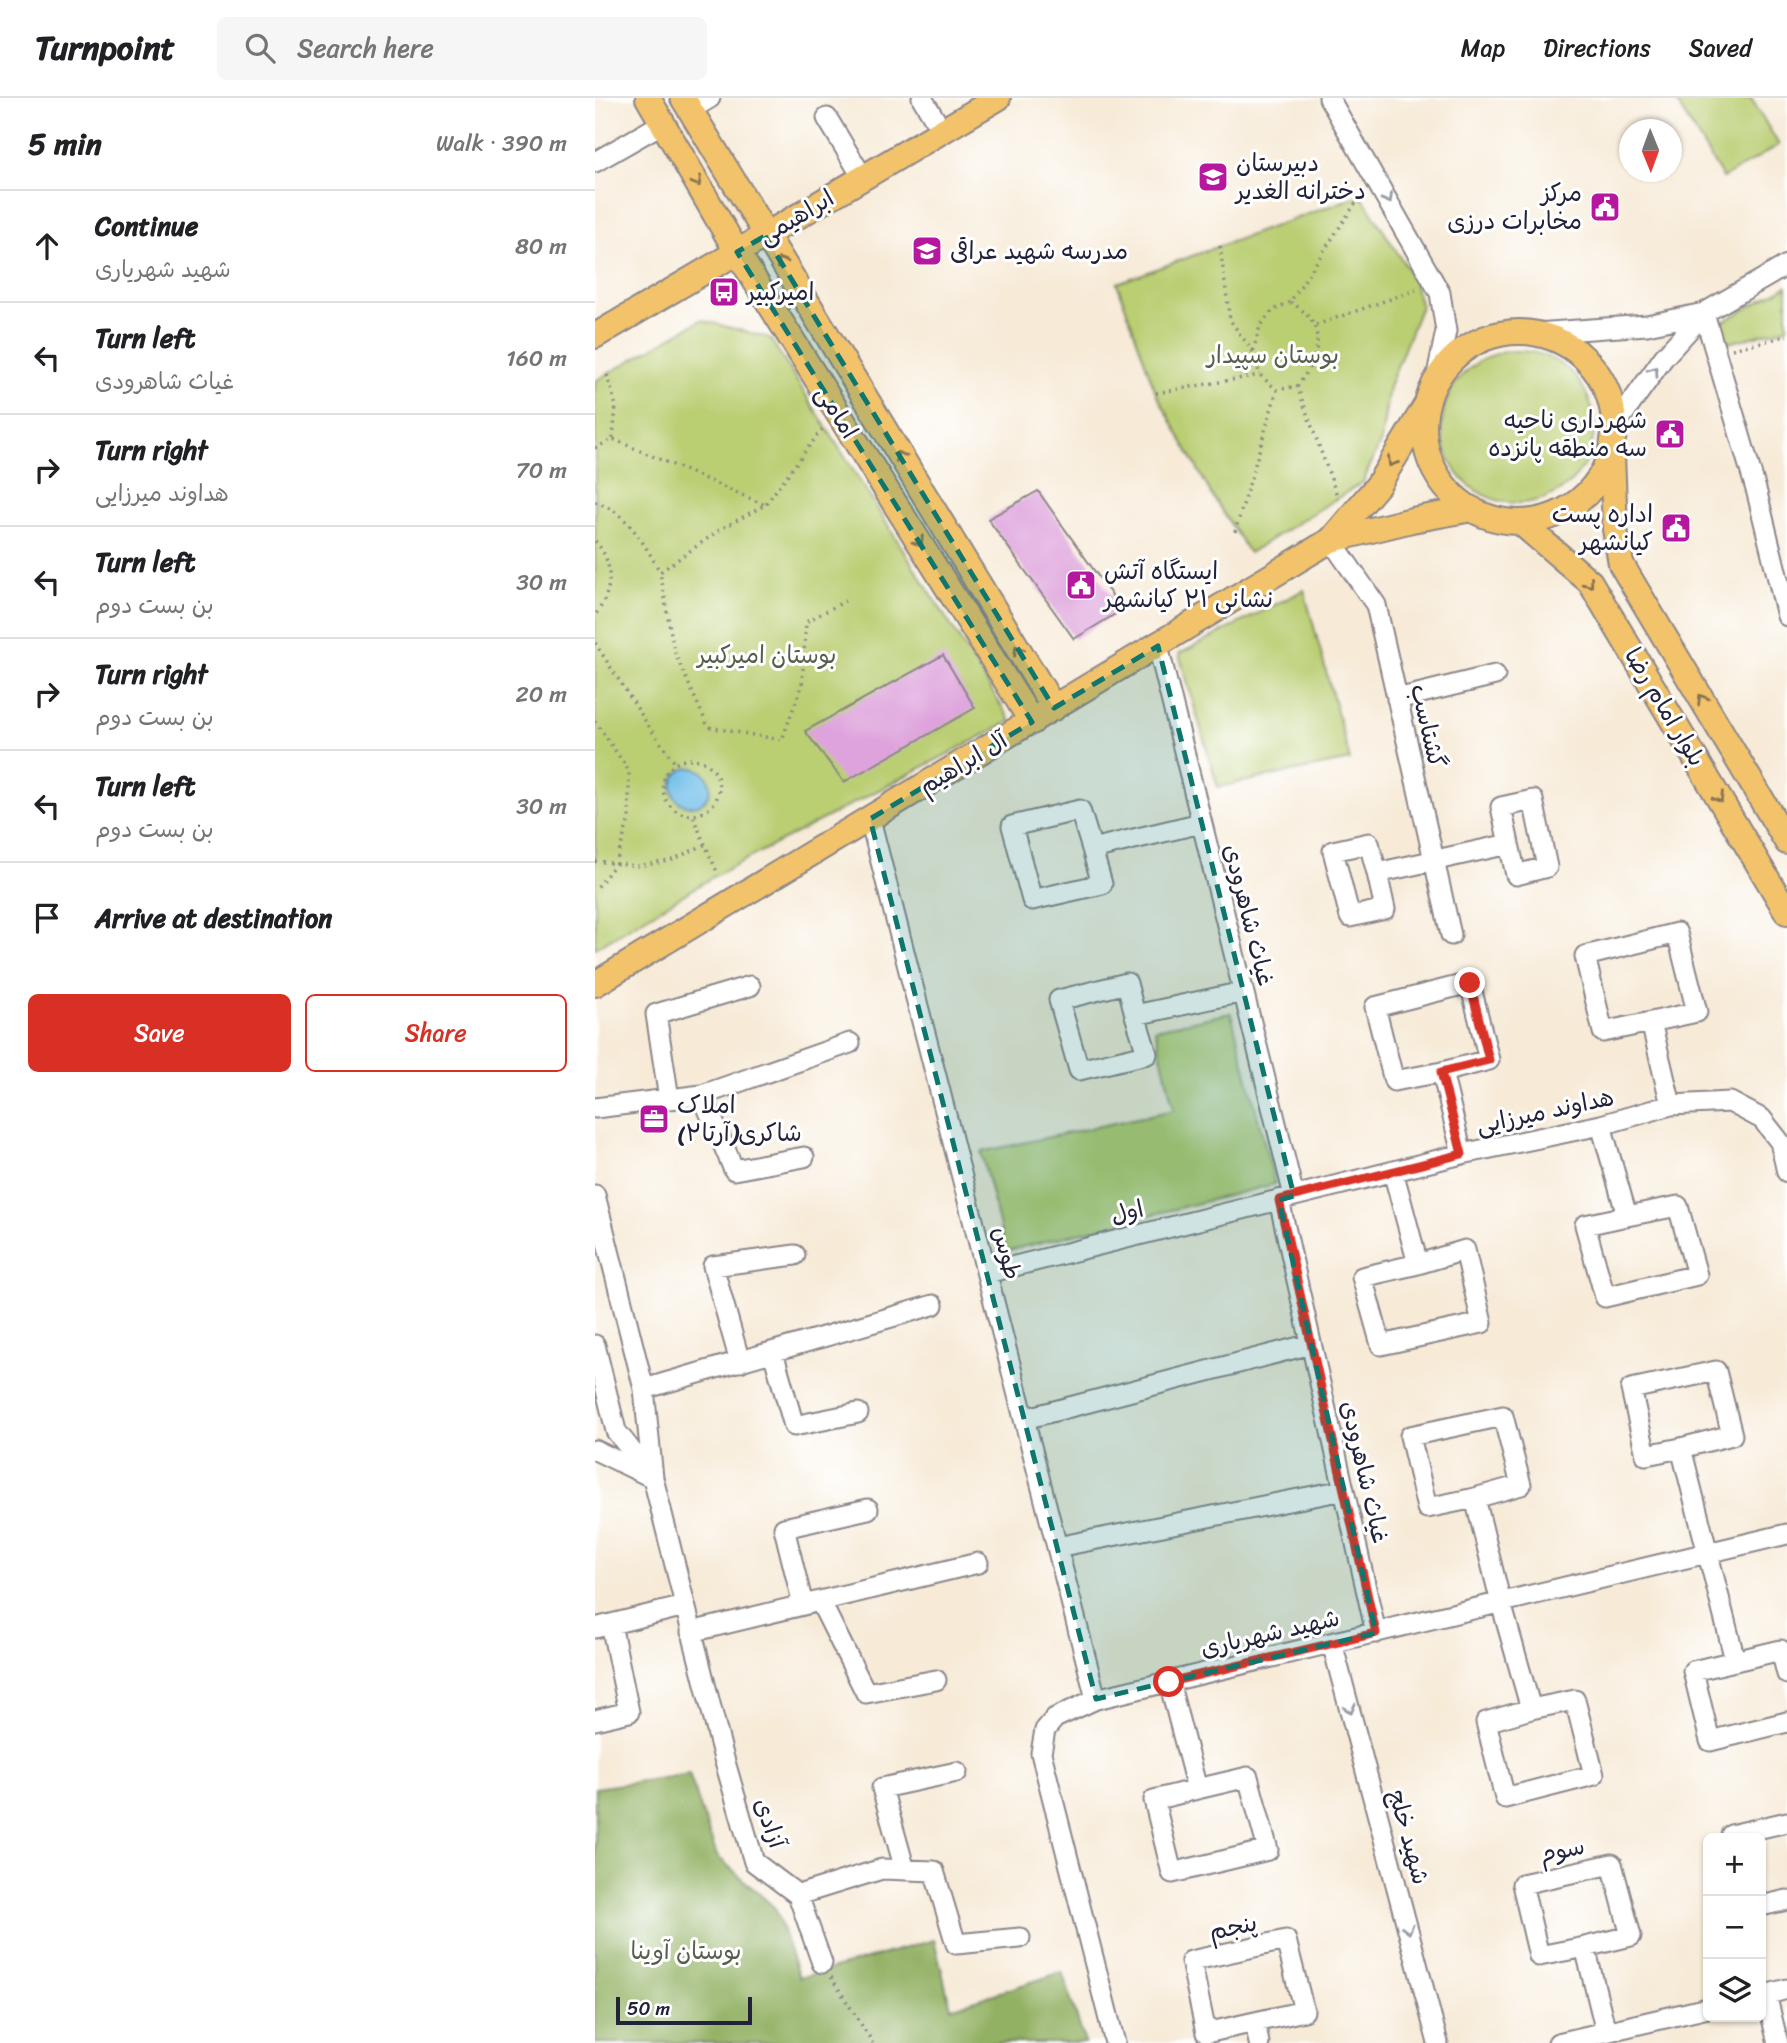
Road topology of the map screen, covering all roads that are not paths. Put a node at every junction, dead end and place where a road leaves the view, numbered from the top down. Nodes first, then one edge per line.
1 (648, 98) edge
2 (922, 98) edge
3 (1329, 98) edge
4 (993, 99) edge
5 (694, 102) edge
6 (827, 118) dead end
7 (663, 123) junction
8 (942, 131) junction
9 (595, 162) edge
10 (863, 178) junction
11 (765, 236) junction
12 (737, 252) junction
13 (1787, 265) edge
14 (1704, 313) junction
15 (1536, 333) junction
16 (595, 336) edge
17 (1436, 380) junction
18 (1427, 404) junction
19 (1615, 426) junction
20 (1612, 451) junction
21 (1472, 509) junction
22 (1520, 522) junction
23 (1331, 540) junction
24 (1787, 616) edge
25 (1158, 646) junction
26 (1495, 675) dead end
27 (1397, 699) junction
28 (1054, 708) junction
29 (1032, 722) junction
30 (870, 819) junction
31 (1201, 823) junction
32 (1787, 842) edge
33 (1509, 844) dead end
34 (1092, 849) junction
35 (1434, 861) junction
36 (1377, 873) dead end
37 (1787, 912) edge
38 (1451, 935) dead end
39 (595, 984) edge
40 (750, 986) dead end
41 (1243, 992) junction
42 (1135, 1015) junction
43 (1651, 1022) junction
44 (850, 1043) dead end
45 (1441, 1072) junction
46 (702, 1095) junction
47 (669, 1099) junction
48 (1671, 1105) junction
49 (595, 1108) edge
50 (1601, 1125) junction
51 (1462, 1154) junction
52 (804, 1157) dead end
53 (1786, 1163) edge
54 (1393, 1171) junction
55 (595, 1195) edge
56 (1286, 1198) junction
57 (1627, 1216) junction
58 (795, 1255) dead end
59 (1418, 1264) junction
60 (986, 1273) junction
61 (933, 1305) dead end
62 (1311, 1344) junction
63 (595, 1345) edge
64 (773, 1352) junction
65 (740, 1362) junction
66 (644, 1389) junction
67 (858, 1413) dead end
68 (1024, 1419) junction
69 (595, 1435) edge
70 (1681, 1448) junction
71 (595, 1450) edge
72 (653, 1478) junction
73 (1344, 1490) junction
74 (1475, 1498) junction
75 (868, 1509) dead end
76 (1787, 1534) edge
77 (1057, 1547) junction
78 (1707, 1554) junction
79 (978, 1563) dead end
80 (811, 1603) junction
81 (1501, 1603) junction
82 (685, 1606) junction
83 (603, 1626) edge
84 (691, 1632) junction
85 (1376, 1633) junction
86 (1332, 1643) junction
87 (1735, 1660) junction
88 (1787, 1674) edge
89 (936, 1680) dead end
90 (1169, 1682) junction
91 (1096, 1699) junction
92 (1531, 1709) junction
93 (595, 1720) edge
94 (1787, 1723) edge
95 (957, 1772) dead end
96 (1197, 1789) junction
97 (1787, 1822) edge
98 (1740, 1833) edge
99 (905, 1870) junction
100 (798, 1895) junction
101 (1787, 1900) edge
102 (1766, 1905) edge
103 (1020, 1938) dead end
104 (1585, 1947) junction
105 (822, 1964) road end
106 (1787, 1989) edge
107 (1766, 1994) edge
108 (1766, 2005) edge
109 (1703, 2009) edge
110 (1255, 2022) junction
111 (1606, 2032) junction
112 (1115, 2043) edge
113 (1259, 2043) edge
114 (1438, 2043) edge
115 (1558, 2043) edge
116 (1778, 2043) edge

1 - 7 main road, امامی
2 - 8 street
3 -> 17 street
4 - 8 main road, ابراهیمی
5 - 7 main road
5 - 11 main road, امامی
6 - 10 street
7 - 9 street
7 -> 12 main road, امامی
8 - 10 main road, ابراهیمی
10 - 11 main road, ابراهیمی
11 - 12 main road, ابراهیمی
28 -> 11 main road, امامی
12 - 16 main road, ابراهیمی
12 -> 29 main road, امامی
13 - 14 street
14 - 15 street
19 -> 14 street
14 - 24 street
15 - 17 main road
15 - 19 main road
17 - 18 main road
18 - 21 main road
18 -> 23 main road
19 - 20 main road
20 - 22 main road
32 -> 20 main road, بلوار امام رضا
21 - 22 main road
21 - 23 main road
22 -> 37 main road, بلوار امام رضا
23 - 25 main road, آل ابراهیم
23 - 27 street, گشتاسب
25 - 28 main road, آل ابراهیم
25 - 31 street, غیاث شاهرودی
26 - 27 street
27 - 35 street, گشتاسب
28 - 29 main road, آل ابراهیم
29 - 30 main road, آل ابراهیم
30 - 39 main road, آل ابراهیم
30 - 60 street, طوس
31 - 34 street
31 - 41 street, غیاث شاهرودی
33 - 35 street
34 - 34 street
35 - 36 street
35 - 38 street, گشتاسب
40 - 47 street
41 - 42 street
41 - 56 street, غیاث شاهرودی
42 - 42 street
43 - 43 street
43 - 48 street
44 - 46 street
45 - 45 street
45 - 51 street
46 - 47 street
46 - 52 street
47 - 49 street
48 - 50 street, هداوند میرزایی
48 - 53 street, هداوند میرزایی
50 - 51 street, هداوند میرزایی
50 - 57 street
51 - 54 street, هداوند میرزایی
54 - 56 street, هداوند میرزایی
54 - 59 street
55 - 66 street, آزادی
56 - 60 street, اول
56 - 62 street, غیاث شاهرودی
57 - 57 street
58 - 65 street
59 - 59 street
60 - 68 street, طوس
61 - 64 street
62 - 68 street
62 - 73 street, غیاث شاهرودی
63 - 72 street, آزادی
64 - 65 street
64 - 67 street
65 - 66 street
66 - 72 street, آزادی
68 - 77 street, طوس
69 - 72 street
70 - 70 street
70 - 78 street
71 - 72 street
72 - 82 street, آزادی
73 - 77 street
73 - 85 street, غیاث شاهرودی
74 - 74 street
74 - 81 street
75 - 80 street
76 - 78 street, شهید شهریاری
77 - 91 street, طوس
78 - 81 street, شهید شهریاری
78 - 87 street
79 - 80 street
80 - 84 street
80 - 89 street
81 - 85 street, شهید شهریاری
81 - 92 street
82 - 83 street
82 - 84 street, آزادی
83 - 93 street
84 - 100 street, آزادی
85 - 86 street, شهید شهریاری
86 - 90 street, شهید شهریاری
86 -> 114 street, شهید خلج
87 - 88 street
87 - 94 street
90 - 91 street, شهید شهریاری
90 - 96 street
91 - 112 street, شهید شهریاری
92 - 92 street
95 - 99 street
96 - 96 street
97 - 98 street
99 - 100 street
99 - 103 street
100 - 105 street
101 - 102 street
104 - 104 street, سوم
104 - 111 street
106 - 107 street
108 - 116 street
109 - 111 street
110 - 110 street, پنجم
110 - 113 street
111 - 115 street

